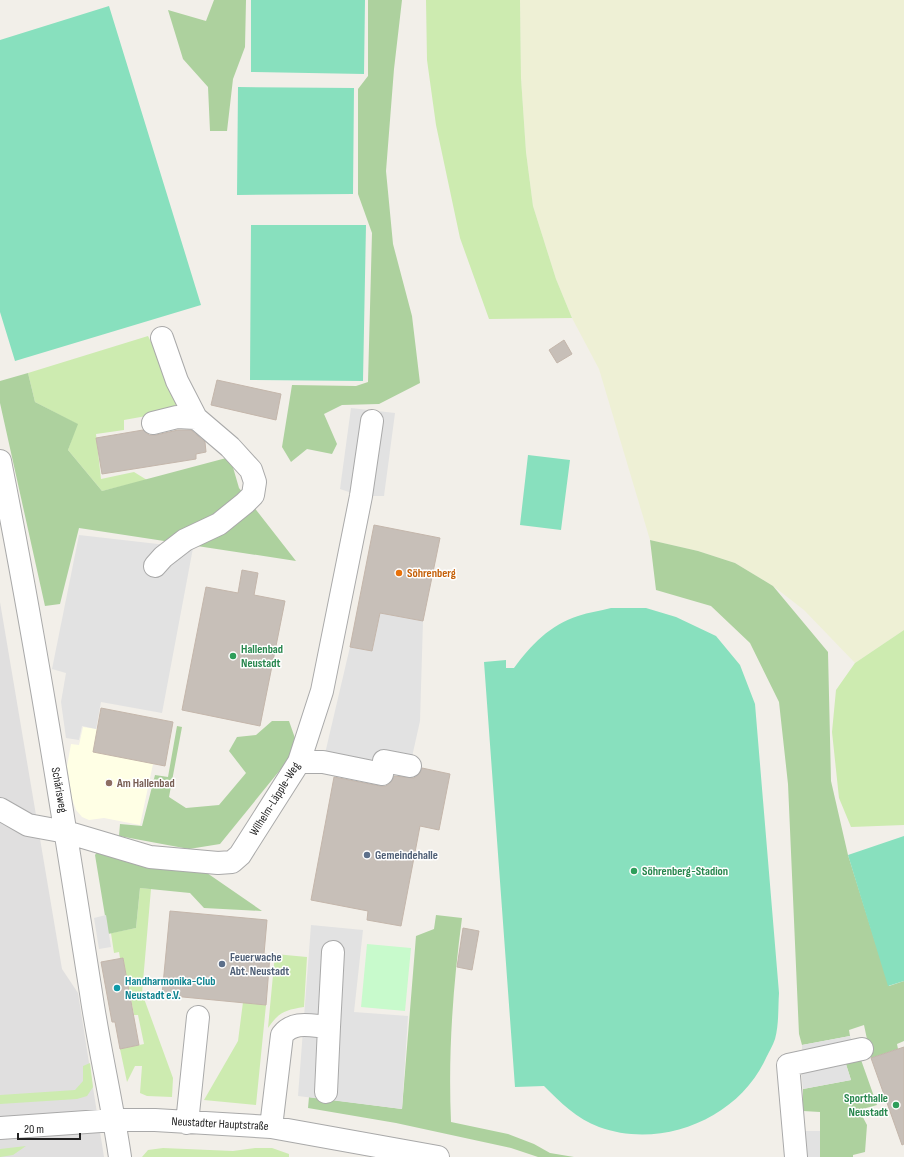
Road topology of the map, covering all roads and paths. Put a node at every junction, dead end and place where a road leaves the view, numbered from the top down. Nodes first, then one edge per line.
1 (162, 338) dead end
2 (196, 418) junction
3 (372, 421) dead end
4 (152, 423) dead end
5 (0, 461) edge
6 (155, 566) dead end
7 (299, 762) junction
8 (410, 766) dead end
9 (0, 809) edge
10 (66, 832) junction
11 (333, 952) dead end
12 (198, 1017) dead end
13 (329, 1027) junction
14 (862, 1049) dead end
15 (326, 1092) dead end
16 (115, 1120) junction
17 (187, 1123) junction
18 (271, 1127) junction
19 (0, 1128) edge
20 (120, 1157) edge
21 (438, 1157) edge
22 (796, 1157) edge

1 - 2 street
2 - 4 street
2 - 6 street
3 - 7 street, Wilhelm-Läpple-Weg
5 - 10 street, Schärisweg
7 - 8 street
7 - 10 street, Wilhelm-Läpple-Weg
9 - 10 street
10 - 16 street, Schärisweg
11 - 13 street
12 - 17 street
13 - 15 street
13 - 18 street
14 - 22 street
16 - 17 street, Neustadter Hauptstraße
16 - 19 street, Neustadter Hauptstraße
16 - 20 street, Schärisweg
17 - 18 street, Neustadter Hauptstraße
18 - 21 street, Neustadter Hauptstraße

